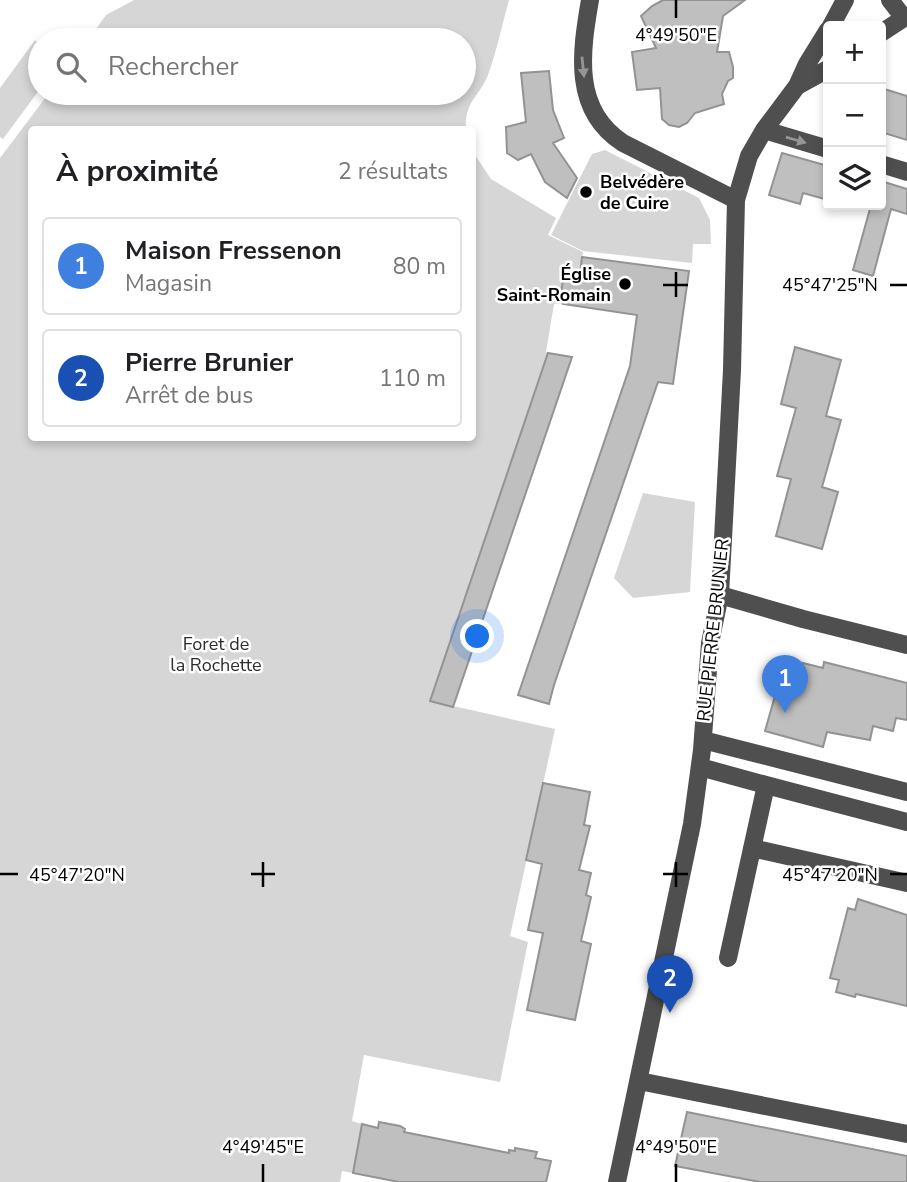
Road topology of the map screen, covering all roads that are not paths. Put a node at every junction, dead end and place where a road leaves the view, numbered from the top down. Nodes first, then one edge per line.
1 (590, 0) edge
2 (845, 0) edge
3 (890, 0) edge
4 (906, 17) edge
5 (833, 21) edge
6 (886, 30) edge
7 (823, 38) edge
8 (823, 72) edge
9 (797, 86) junction
10 (764, 130) junction
11 (823, 148) edge
12 (886, 166) edge
13 (907, 172) edge
14 (736, 200) junction
15 (720, 595) junction
16 (907, 645) edge
17 (703, 740) junction
18 (700, 767) junction
19 (766, 785) junction
20 (907, 792) edge
21 (907, 822) edge
22 (752, 848) junction
23 (907, 883) edge
24 (728, 958) dead end
25 (639, 1081) junction
26 (907, 1134) edge
27 (617, 1182) edge

1 -> 14 street
2 - 5 street, RUE PIERRE BRUNIER
3 - 4 street
4 - 6 street
7 - 9 street, RUE PIERRE BRUNIER
8 - 9 street, RUE PIERRE BRUNIER
9 - 10 street, RUE PIERRE BRUNIER
10 -> 11 street
10 - 14 street, RUE PIERRE BRUNIER
12 - 13 street
14 - 15 street, RUE PIERRE BRUNIER
15 - 16 street
15 - 17 street, RUE PIERRE BRUNIER
17 - 18 street, RUE PIERRE BRUNIER
17 - 20 street
18 - 19 street
18 - 25 street, RUE PIERRE BRUNIER
19 - 21 street
19 - 22 street
22 - 23 street
22 - 24 street
25 - 26 street
25 - 27 street, RUE PIERRE BRUNIER

